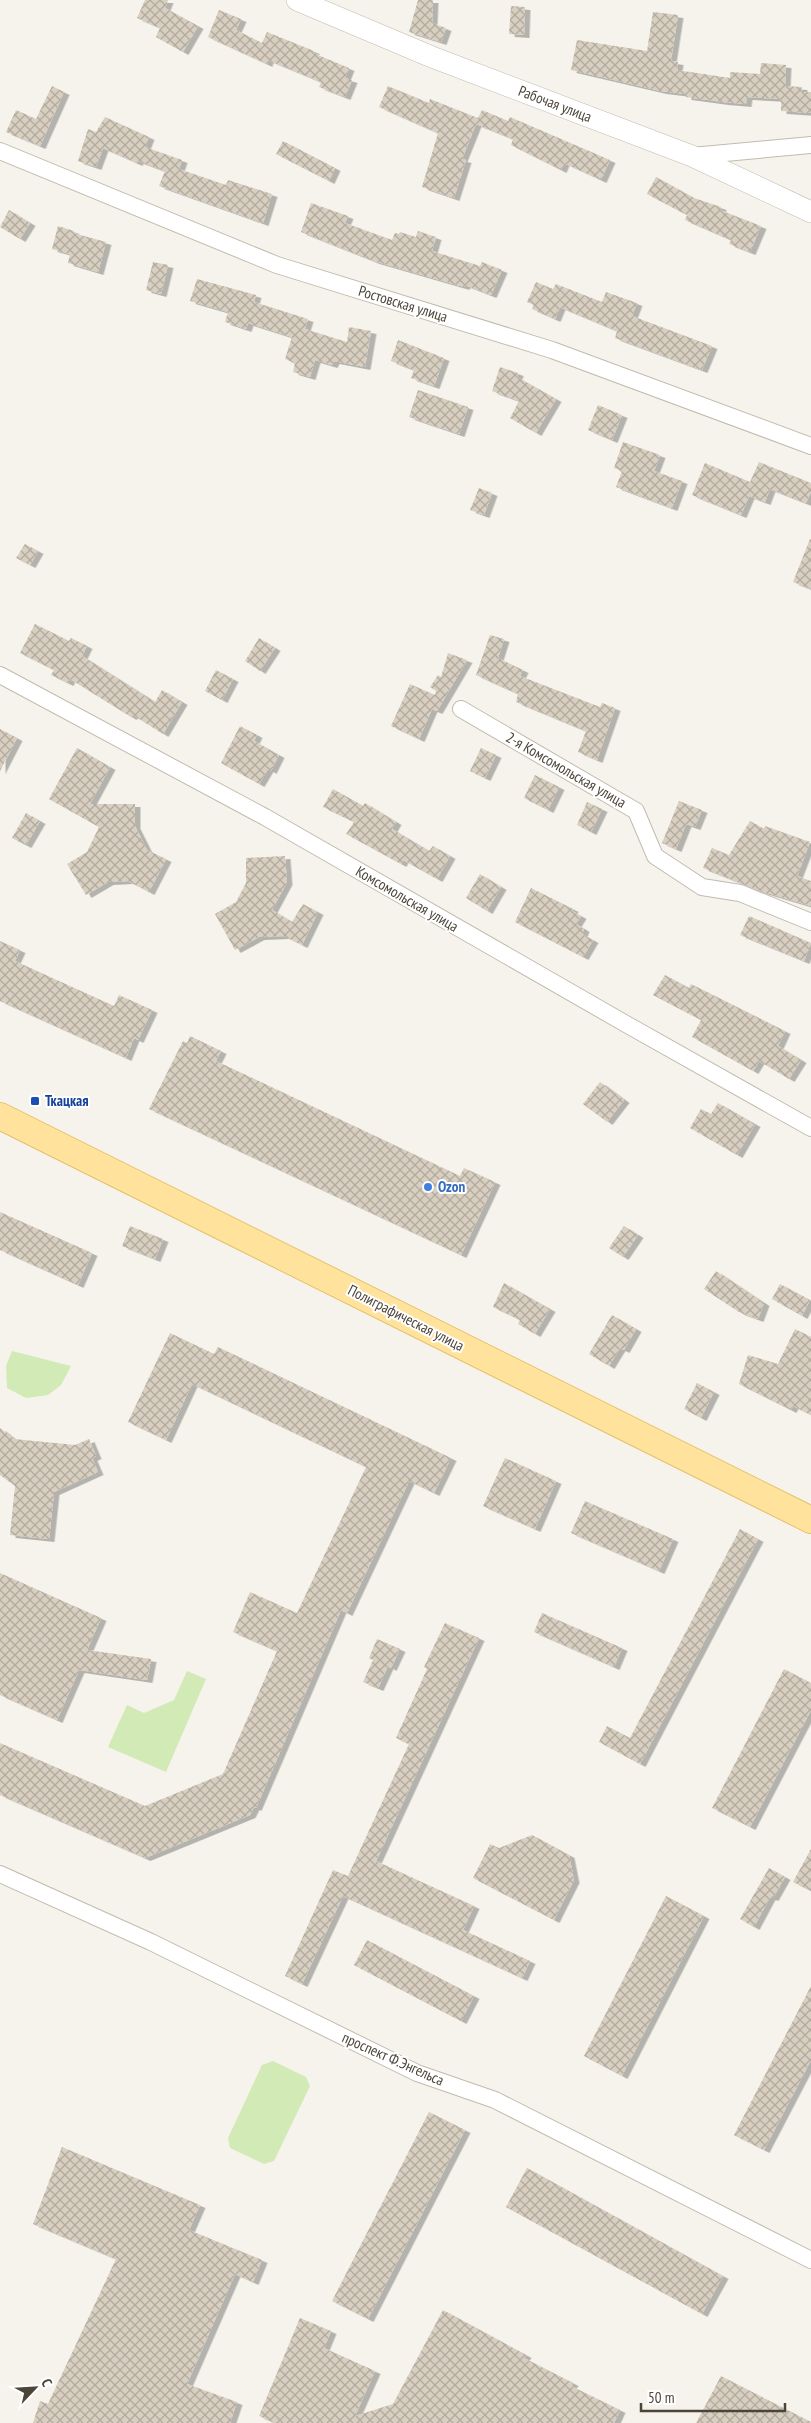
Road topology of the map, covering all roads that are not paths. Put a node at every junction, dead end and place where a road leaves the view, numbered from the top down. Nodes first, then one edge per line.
1 (297, 0) edge
2 (811, 145) edge
3 (0, 151) edge
4 (692, 156) junction
5 (811, 212) edge
6 (811, 446) edge
7 (0, 675) edge
8 (461, 709) dead end
9 (811, 922) edge
10 (0, 1116) edge
11 (811, 1128) edge
12 (811, 1520) edge
13 (0, 1874) edge
14 (811, 2260) edge

1 - 4 street, Рабочая улица
2 - 4 street
3 - 6 street, Ростовская улица
4 - 5 street, Рабочая улица
7 - 11 street, Комсомольская улица
8 - 9 street, 2-я Комсомольская улица
10 - 12 main road, Полиграфическая улица
13 - 14 street, проспект Ф.Энгельса

